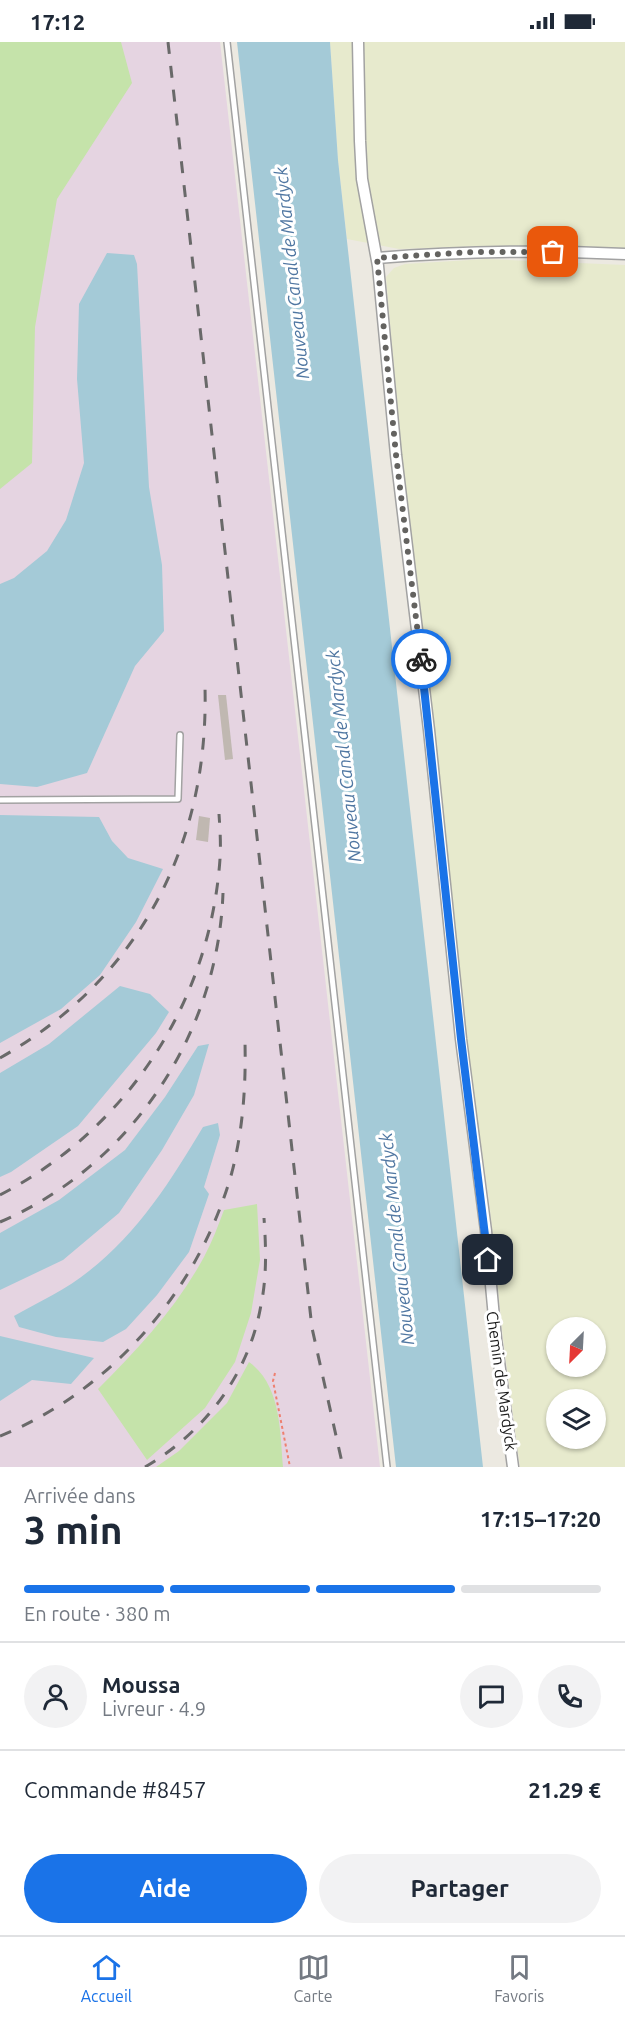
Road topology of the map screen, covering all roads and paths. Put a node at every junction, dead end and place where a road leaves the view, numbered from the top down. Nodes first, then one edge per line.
1 (227, 42) edge
2 (358, 42) edge
3 (625, 254) edge
4 (377, 258) junction
5 (180, 735) dead end
6 (0, 800) edge
7 (275, 1373) dead end
8 (290, 1467) edge
9 (387, 1467) edge
10 (513, 1467) edge

1 - 9 lane
2 - 4 street, Chemin de Mardyck
3 - 4 street
4 - 10 street, Chemin de Mardyck
5 - 6 lane
7 - 8 path

